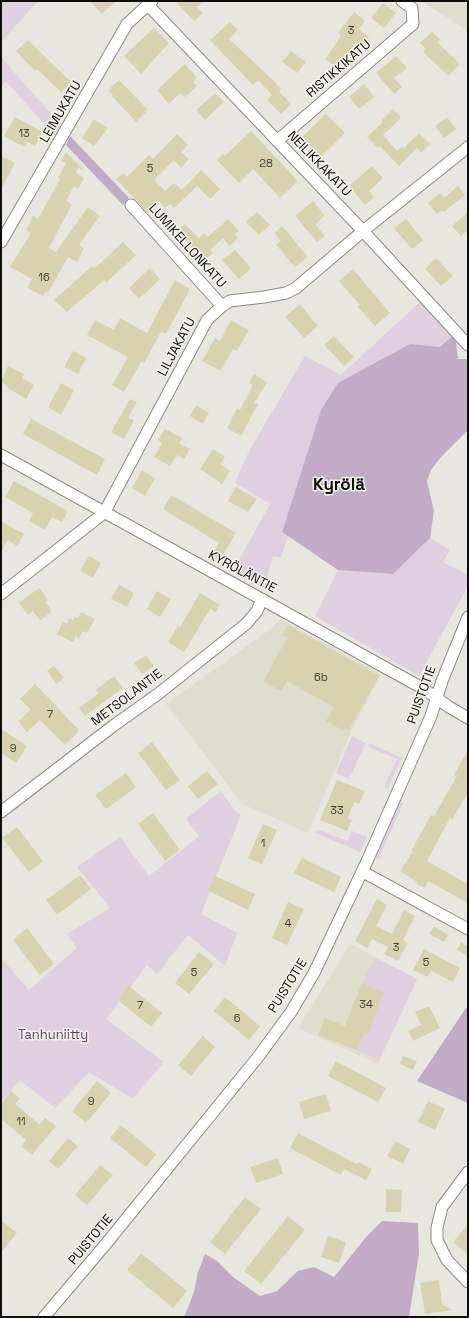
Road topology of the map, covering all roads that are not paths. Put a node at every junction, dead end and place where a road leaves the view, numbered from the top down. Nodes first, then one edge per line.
1 (402, 1) edge
2 (150, 3) edge
3 (277, 141) junction
4 (468, 147) edge
5 (130, 205) dead end
6 (363, 231) junction
7 (1, 242) edge
8 (222, 306) junction
9 (468, 345) edge
10 (1, 455) edge
11 (104, 513) junction
12 (1, 594) edge
13 (262, 599) junction
14 (468, 617) edge
15 (437, 698) junction
16 (468, 718) edge
17 (1, 812) edge
18 (363, 872) junction
19 (468, 929) edge
20 (468, 1172) edge
21 (468, 1282) edge
22 (44, 1317) edge

1 - 3 street, RISTIKKIKATU
2 - 3 street, NEILIKKAKATU
2 - 7 street, LEIMUKATU
3 - 6 street, NEILIKKAKATU
4 - 6 street, LILJAKATU
5 - 8 street, LUMIKELLONKATU
6 - 8 street, LILJAKATU
6 - 9 street, NEILIKKAKATU
8 - 11 street, LILJAKATU
10 - 11 street, KYRÖLÄNTIE
11 - 12 street, LILJAKATU
11 - 13 street, KYRÖLÄNTIE
13 - 15 street, KYRÖLÄNTIE
13 - 17 street, METSOLANTIE
14 - 15 street, PUISTOTIE
15 - 16 street, KYRÖLÄNTIE
15 - 18 street, PUISTOTIE
18 - 19 street
18 - 22 street, PUISTOTIE
20 - 21 street

